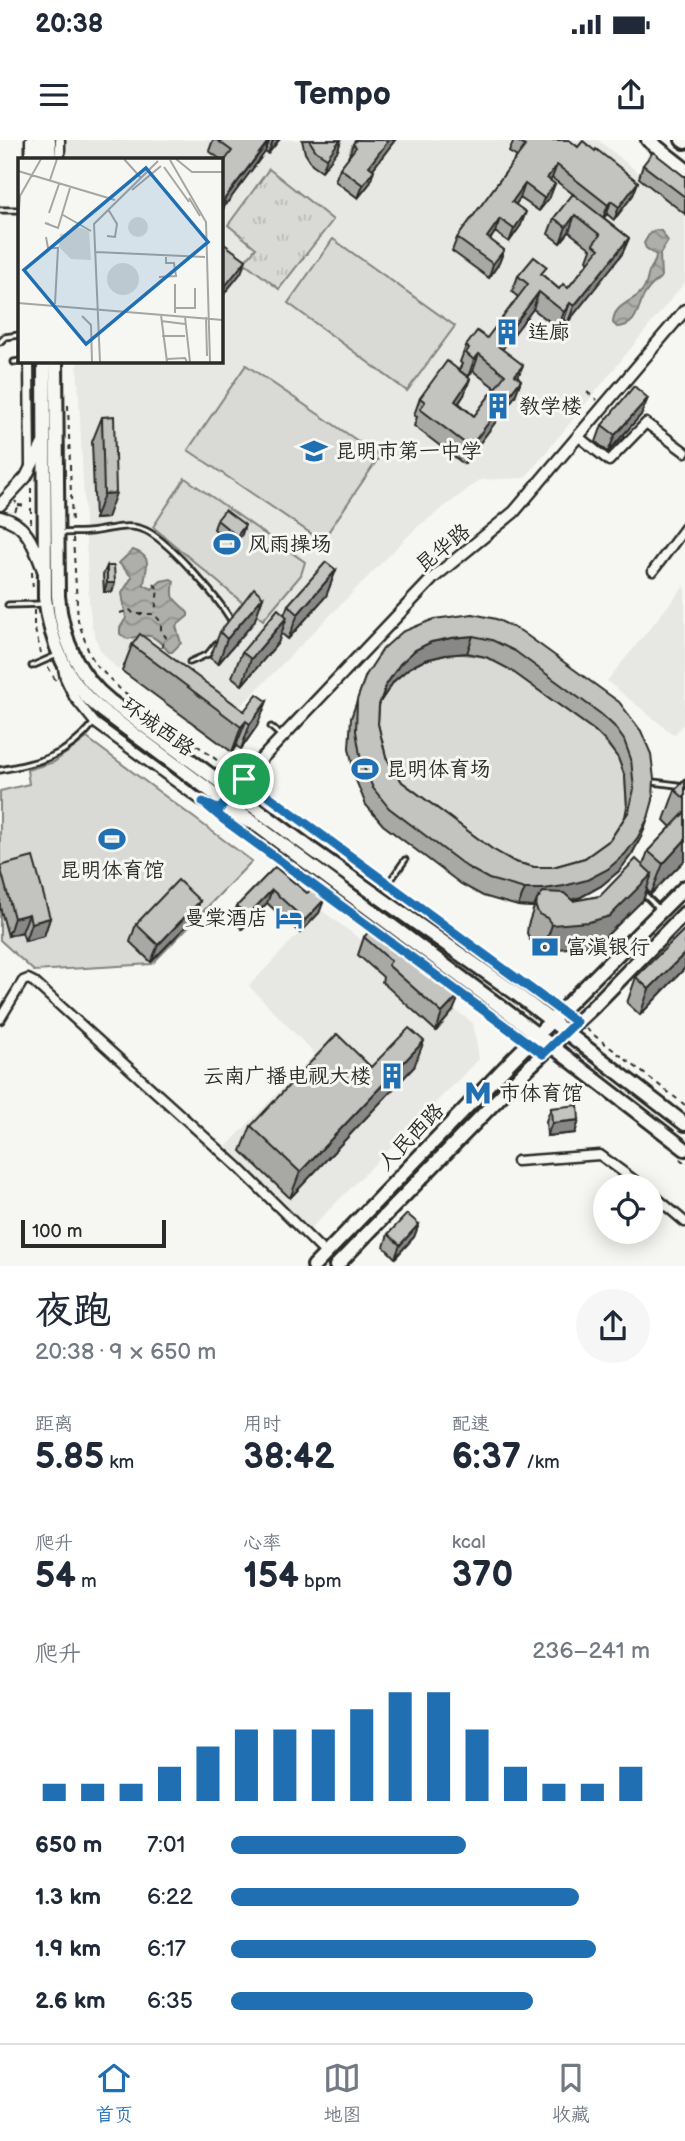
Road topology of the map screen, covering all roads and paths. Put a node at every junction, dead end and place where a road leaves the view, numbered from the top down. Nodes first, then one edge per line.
1 (30, 140) edge
2 (39, 140) edge
3 (49, 140) edge
4 (60, 140) edge
5 (648, 140) edge
6 (30, 158) edge
7 (40, 158) edge
8 (50, 158) edge
9 (60, 158) edge
10 (685, 169) edge
11 (0, 210) edge
12 (18, 210) edge
13 (685, 310) edge
14 (2, 336) edge
15 (0, 342) edge
16 (18, 361) edge
17 (14, 362) dead end
18 (28, 362) edge
19 (44, 362) edge
20 (56, 362) edge
21 (68, 400) dead end
22 (46, 435) junction
23 (579, 437) junction
24 (685, 452) edge
25 (30, 469) junction
26 (15, 500) dead end
27 (0, 505) edge
28 (18, 505) junction
29 (27, 506) dead end
30 (14, 514) dead end
31 (0, 517) edge
32 (685, 527) edge
33 (72, 532) junction
34 (56, 533) junction
35 (653, 571) dead end
36 (45, 574) junction
37 (154, 584) dead end
38 (46, 604) junction
39 (8, 605) dead end
40 (120, 613) dead end
41 (155, 614) junction
42 (233, 624) edge
43 (216, 644) dead end
44 (161, 650) edge
45 (60, 657) junction
46 (190, 663) dead end
47 (32, 666) dead end
48 (95, 723) junction
49 (271, 727) dead end
50 (283, 738) junction
51 (0, 770) edge
52 (244, 779) junction
53 (653, 782) edge
54 (685, 786) edge
55 (227, 801) junction
56 (230, 825) dead end
57 (405, 860) dead end
58 (388, 884) junction
59 (685, 887) edge
60 (642, 893) edge
61 (661, 911) junction
62 (685, 913) edge
63 (377, 931) edge
64 (444, 981) edge
65 (562, 1011) junction
66 (0, 1019) edge
67 (552, 1021) junction
68 (576, 1022) junction
69 (566, 1032) junction
70 (533, 1039) junction
71 (551, 1046) junction
72 (685, 1105) edge
73 (685, 1124) edge
74 (680, 1152) edge
75 (517, 1161) dead end
76 (685, 1163) edge
77 (626, 1174) edge
78 (663, 1204) edge
79 (685, 1222) edge
80 (326, 1254) junction
81 (314, 1266) edge
82 (336, 1266) edge

1 - 6 street
2 - 7 main road
3 - 8 main road
4 - 9 street
5 - 10 main road
11 - 12 lane
13 - 23 street, 昆华路
14 - 15 lane
16 - 17 lane
18 - 25 street
19 - 22 main road, 环城西路
20 - 34 main road, 环城西路
21 - 33 path
22 - 25 street
22 - 36 main road, 环城西路
23 - 24 street
23 - 50 street, 昆华路
25 - 27 street
26 - 28 path
28 - 29 path
28 - 30 path
31 - 36 street
32 - 35 street
33 - 34 lane
33 - 42 lane
33 - 52 path
34 - 55 main road, 环城西路
36 - 38 main road, 环城西路
37 - 41 path
38 - 39 lane
38 - 45 main road, 环城西路
40 - 41 path
41 - 44 path
43 - 46 lane
45 - 47 lane
45 - 48 street
45 - 55 main road, 环城西路
48 - 51 lane
48 - 55 street
49 - 50 lane
50 - 52 street, 昆华路
52 - 55 street, 昆华路
52 - 58 path
53 - 54 lane
55 - 67 main road, 环城西路
55 - 70 main road, 环城西路
56 - 63 path
57 - 58 lane
58 - 65 path
59 - 61 main road, 人民西路
60 - 61 lane
61 - 65 main road, 人民西路
62 - 68 main road, 人民西路
64 - 70 path
65 - 67 main road, 人民西路
66 - 80 street
67 - 69 main road, 环城西路
67 - 70 main road, 人民西路
68 - 69 main road, 人民西路
68 - 72 path
69 - 71 main road, 人民西路
69 - 73 main road, 环城西路
70 - 71 main road, 环城西路
70 - 80 main road, 人民西路
71 - 74 main road, 环城西路
71 - 82 main road, 人民西路
74 - 76 path
75 - 77 street
78 - 79 street
80 - 81 main road, 人民西路

